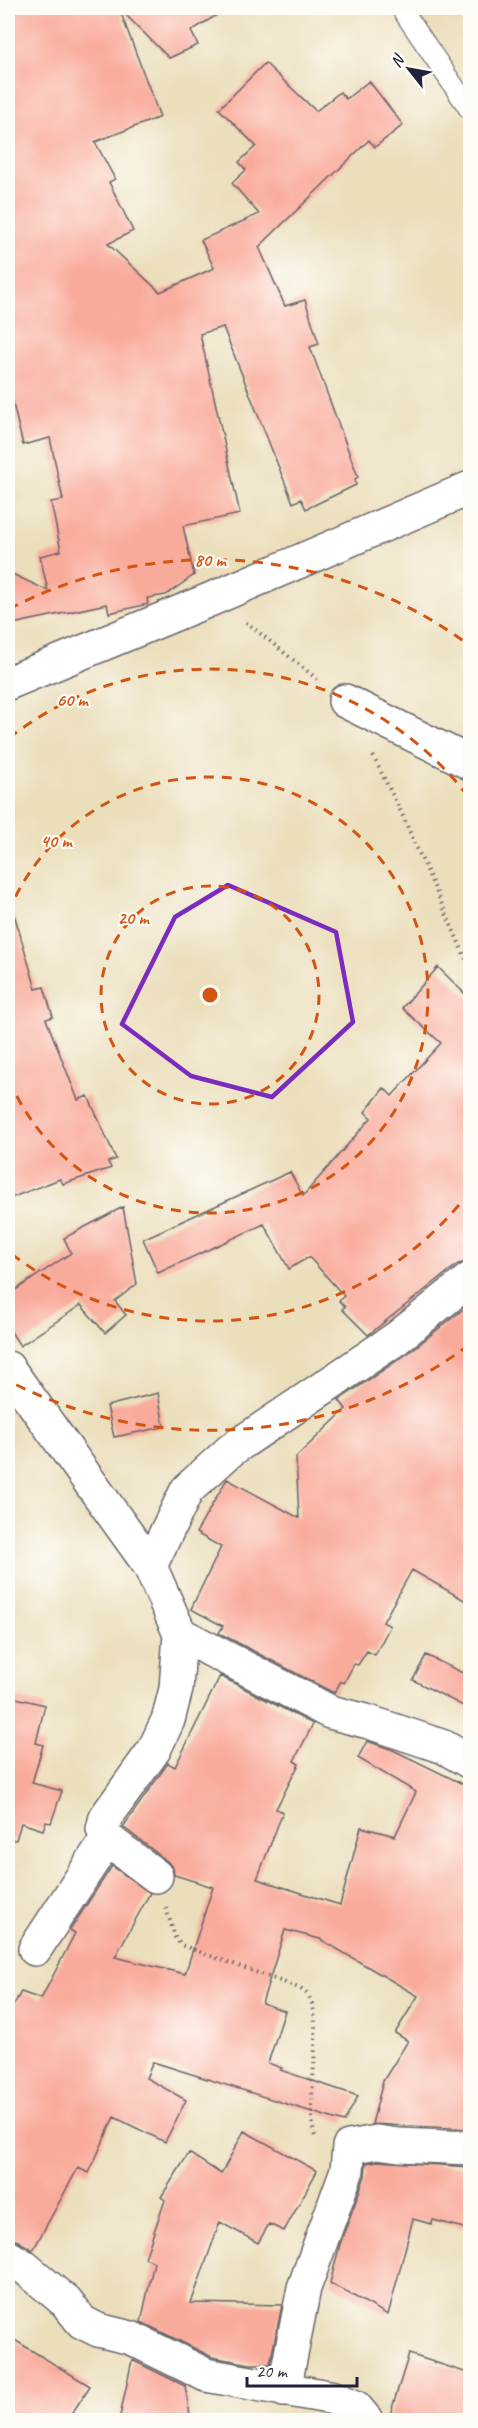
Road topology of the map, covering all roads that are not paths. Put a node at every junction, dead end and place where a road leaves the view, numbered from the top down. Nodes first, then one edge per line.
1 (401, 8) edge
2 (471, 110) edge
3 (471, 488) edge
4 (8, 683) edge
5 (345, 701) road end
6 (471, 764) edge
7 (471, 1279) edge
8 (8, 1368) edge
9 (150, 1566) junction
10 (180, 1634) junction
11 (471, 1762) edge
12 (107, 1839) junction
13 (156, 1876) road end
14 (35, 1949) dead end
15 (471, 2148) edge
16 (8, 2257) edge
17 (284, 2390) junction
18 (366, 2421) edge

1 - 2 lane
3 - 4 street
5 - 6 street
7 - 9 street
8 - 9 street
9 - 10 street
10 - 11 street
10 - 12 street
12 - 13 street
12 - 14 street
15 - 17 street
16 - 17 street
17 - 18 street

